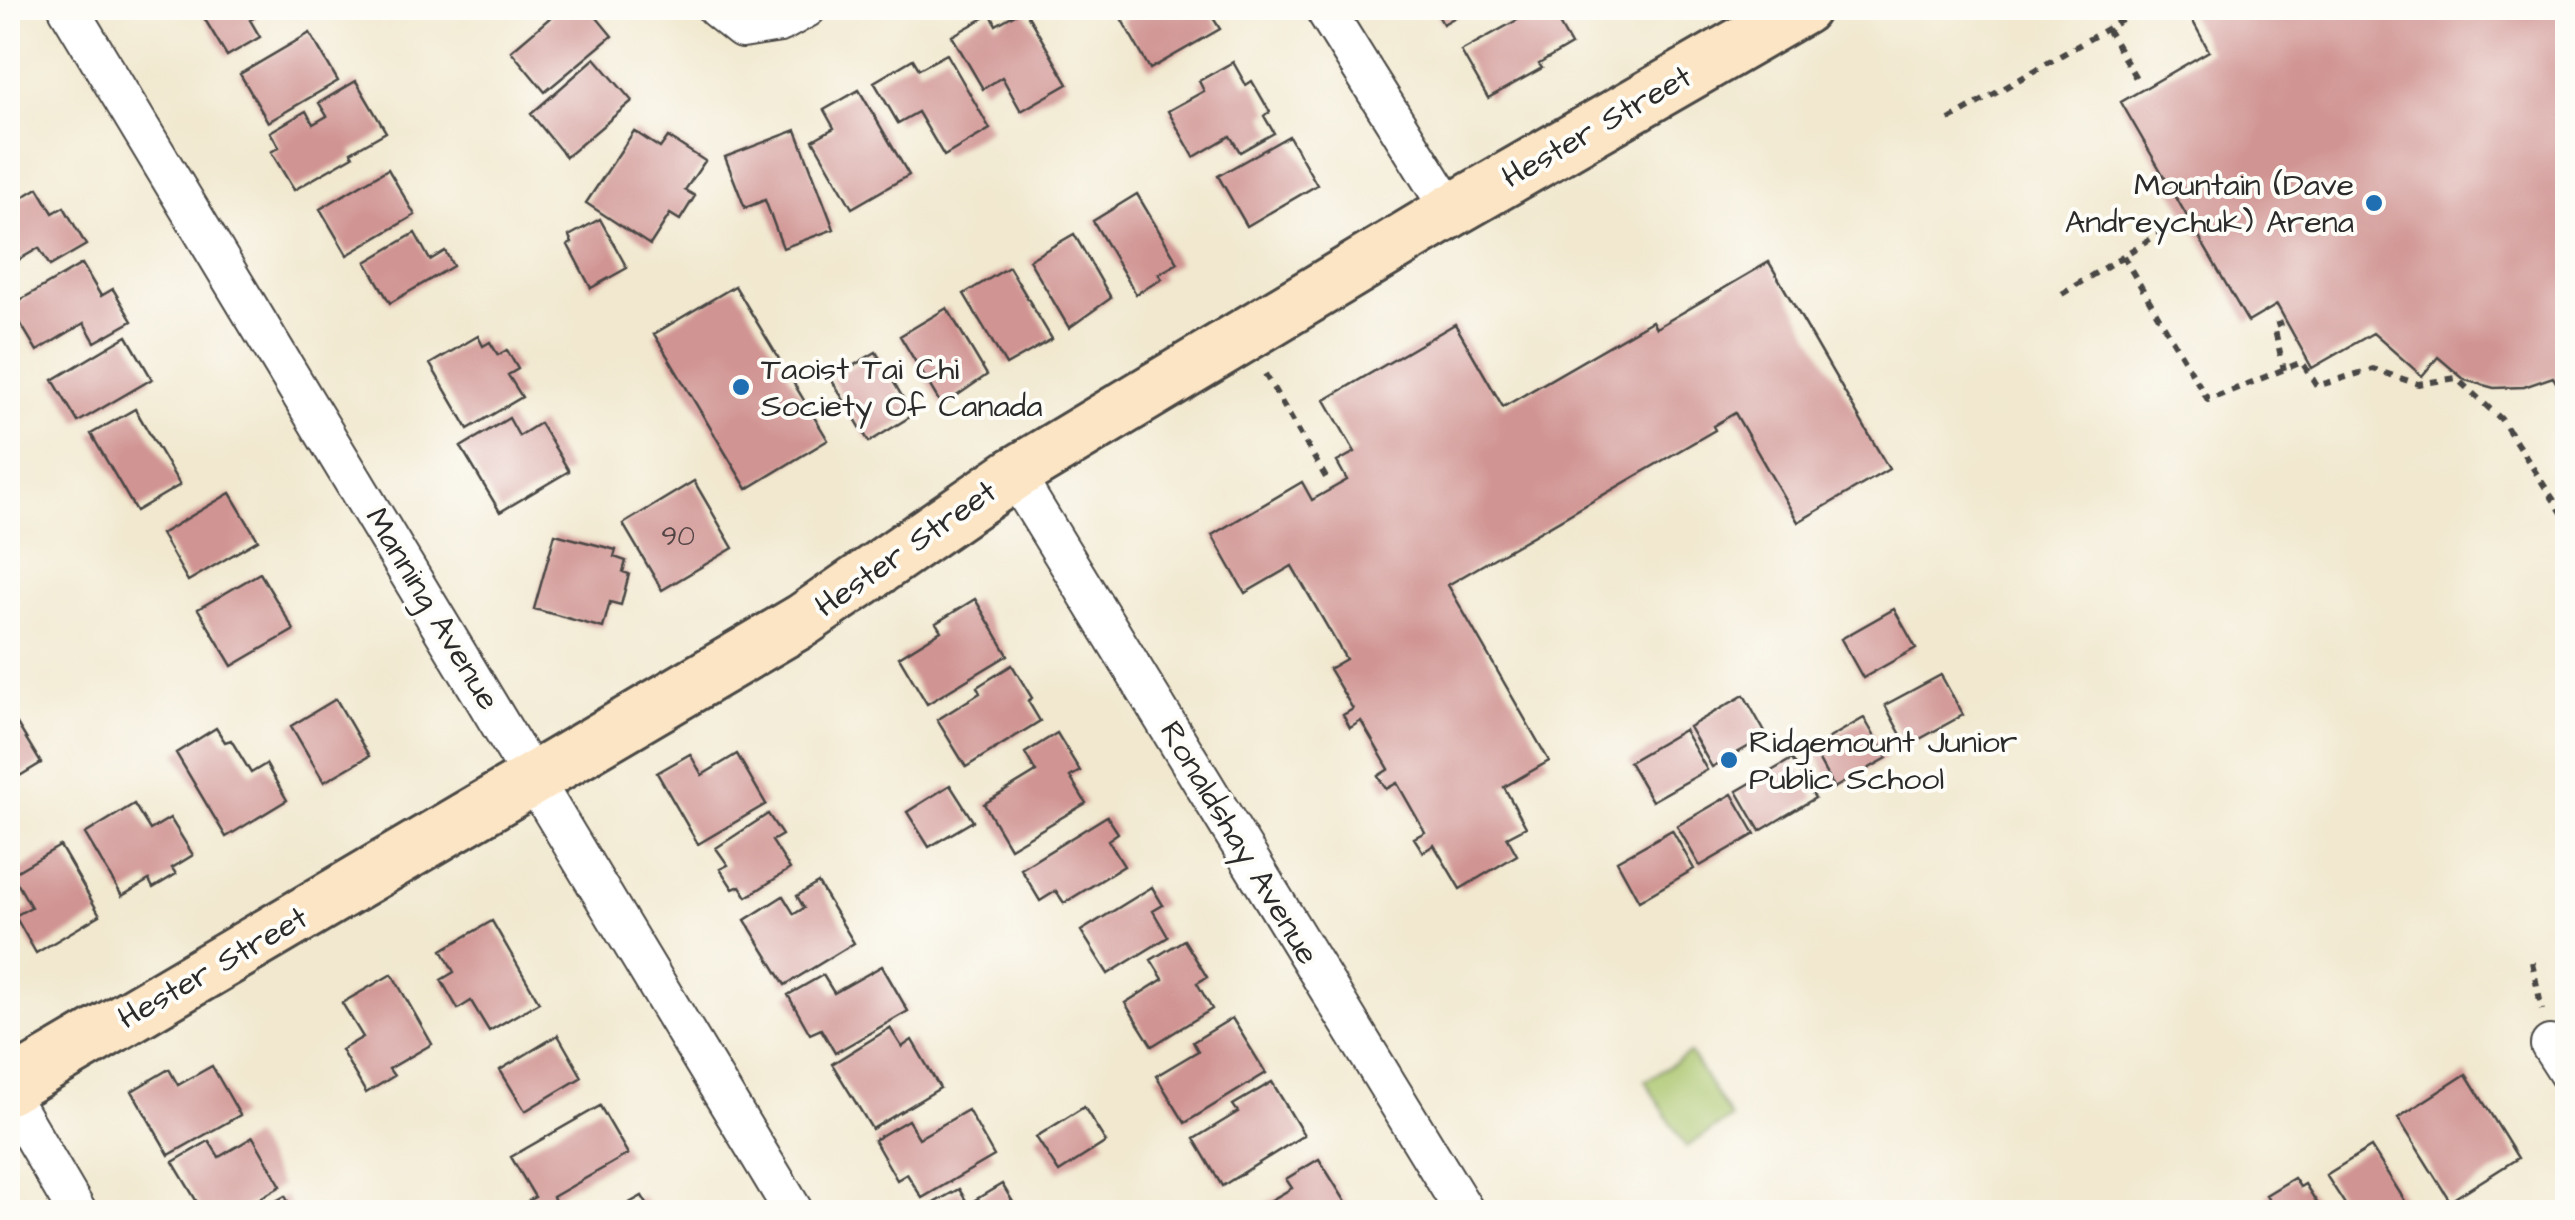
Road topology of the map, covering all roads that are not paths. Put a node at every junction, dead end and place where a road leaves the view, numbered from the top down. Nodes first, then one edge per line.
1 (68, 8) edge
2 (716, 8) edge
3 (806, 8) edge
4 (1324, 8) edge
5 (1803, 8) edge
6 (1452, 211) junction
7 (1014, 474) junction
8 (535, 780) junction
9 (8, 1091) edge
10 (77, 1212) edge
11 (794, 1212) edge
12 (1466, 1212) edge

1 - 8 street, Manning Avenue
2 - 3 street
4 - 6 street
5 - 6 street, Hester Street
6 - 7 street, Hester Street
7 - 8 street, Hester Street
7 - 12 street, Ronaldshay Avenue
8 - 9 street, Hester Street
8 - 11 street, Manning Avenue
9 - 10 street

